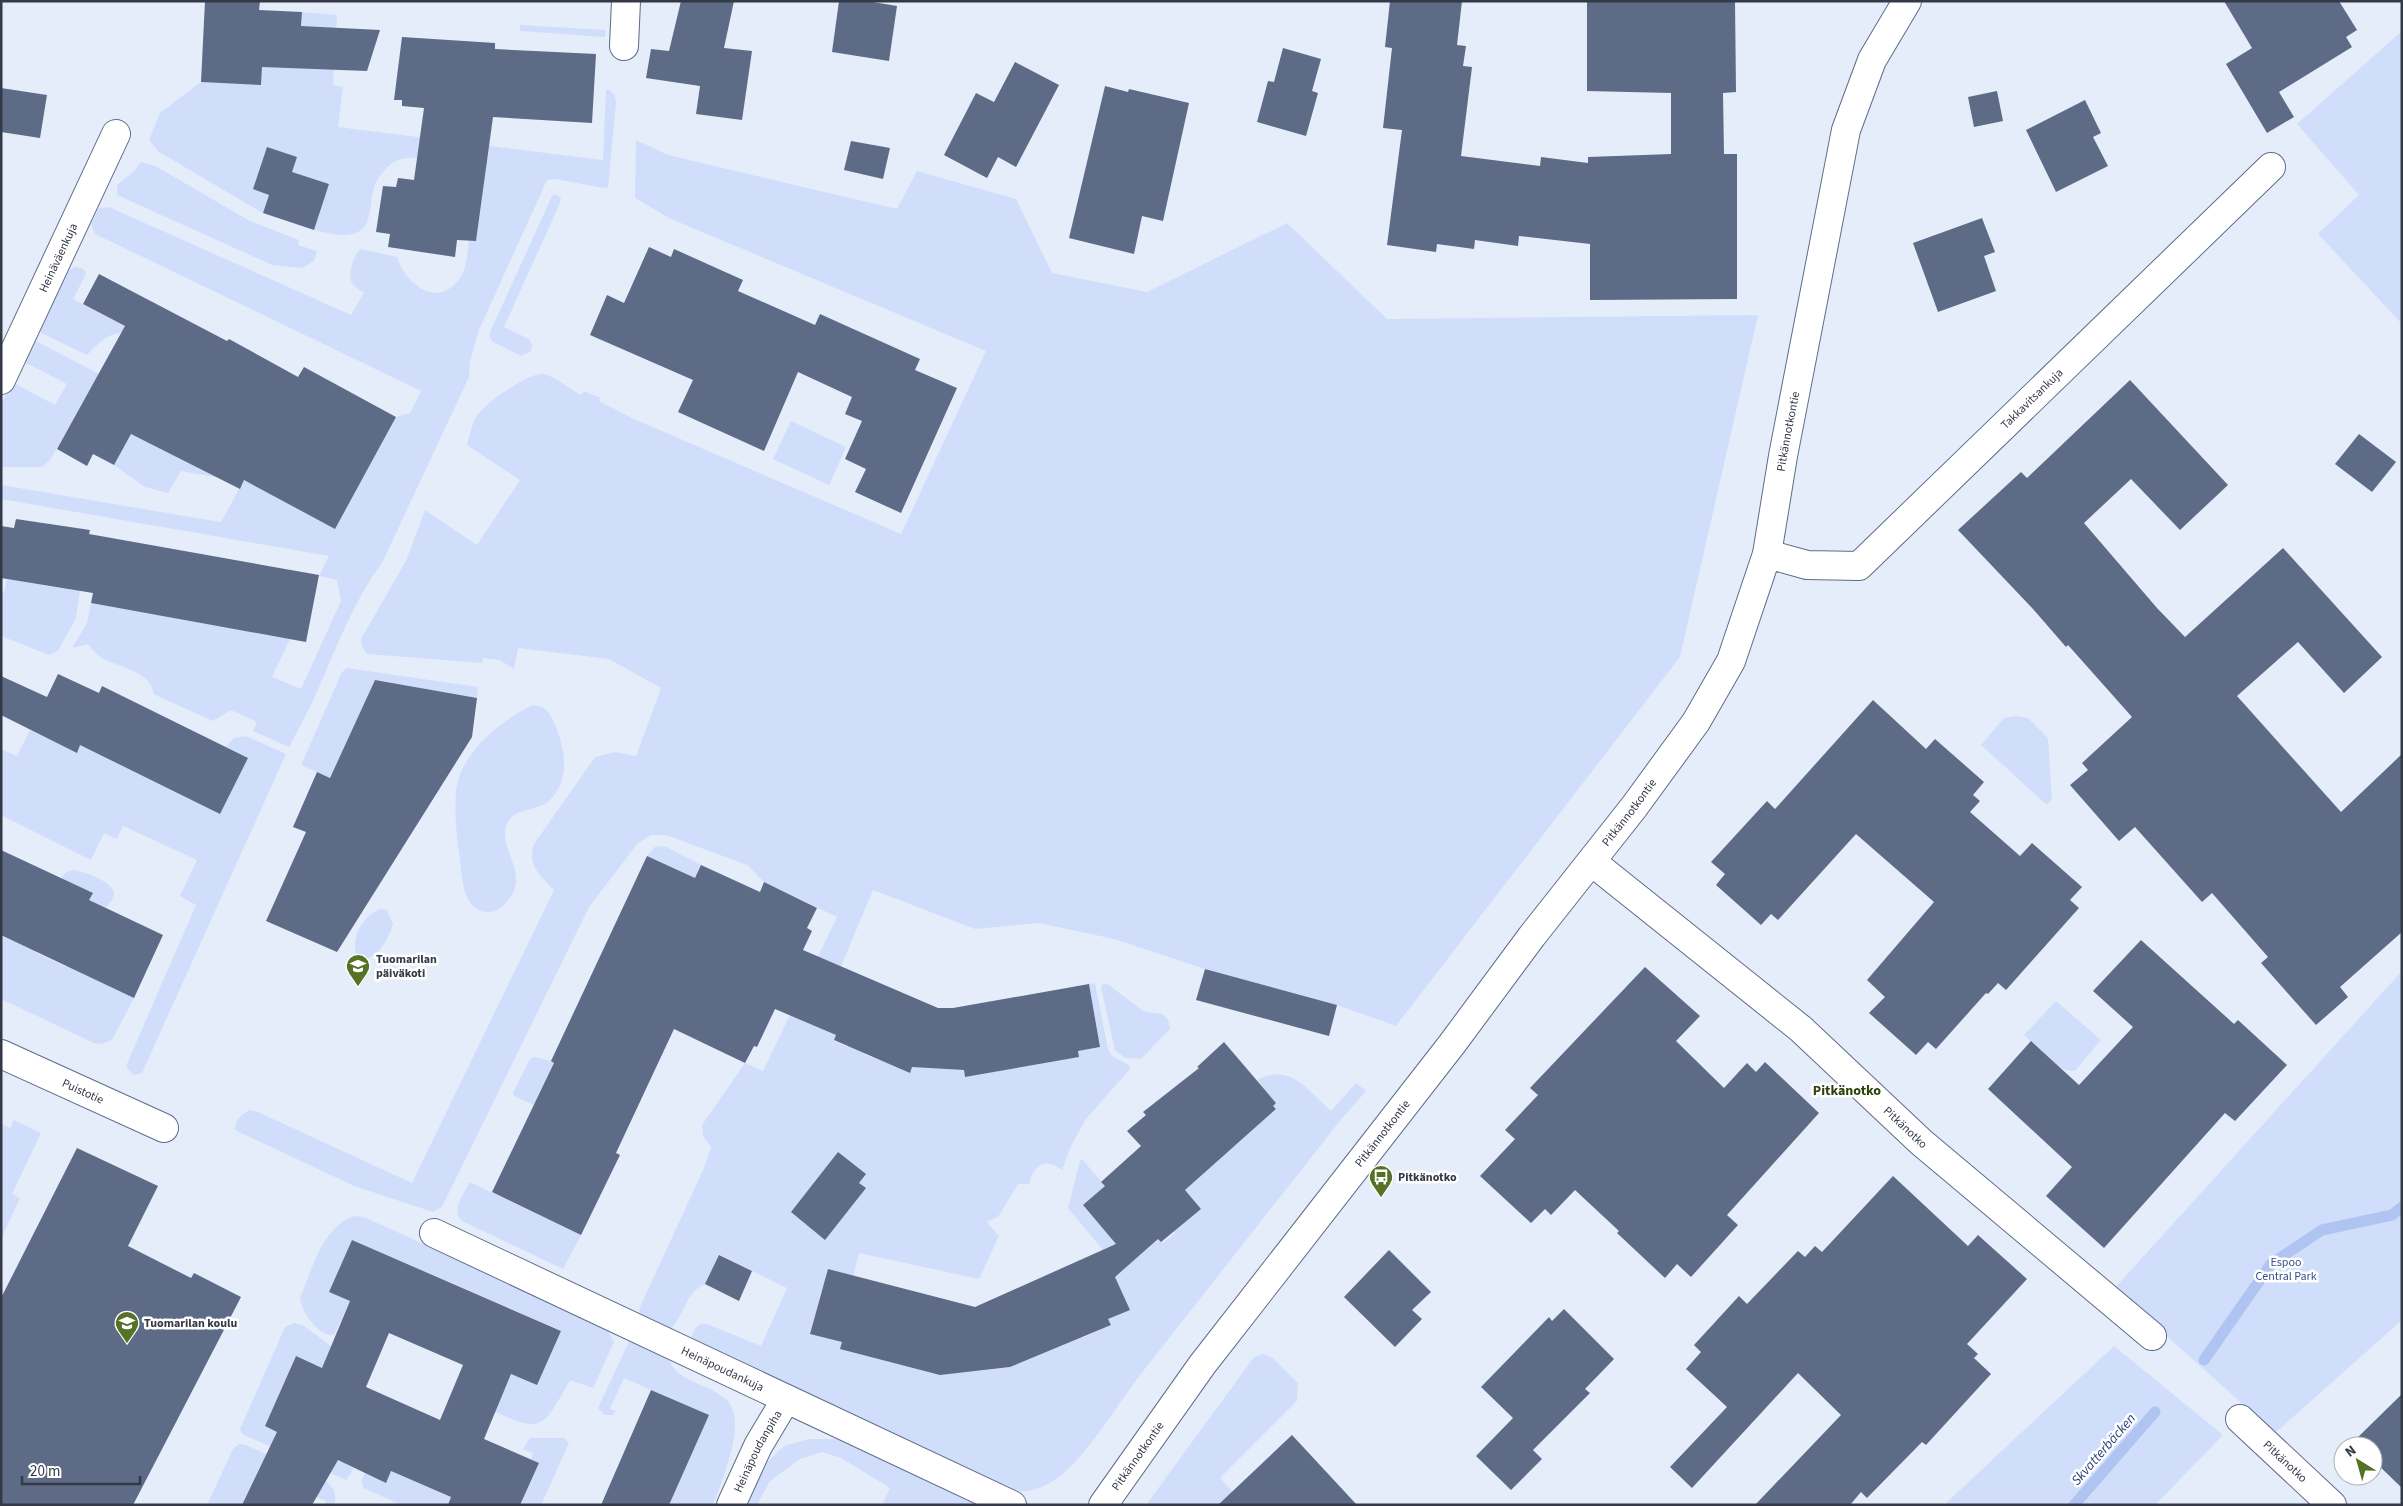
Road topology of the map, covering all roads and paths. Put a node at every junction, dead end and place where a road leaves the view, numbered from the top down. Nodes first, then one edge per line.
1 (626, 1) edge
2 (1907, 1) edge
3 (624, 46) dead end
4 (116, 134) dead end
5 (2271, 167) dead end
6 (1, 380) edge
7 (1767, 554) junction
8 (1592, 862) junction
9 (1, 1054) edge
10 (164, 1128) dead end
11 (434, 1233) dead end
12 (2152, 1336) dead end
13 (786, 1399) junction
14 (2240, 1419) dead end
15 (730, 1505) edge
16 (1012, 1505) edge
17 (1103, 1505) edge
18 (2332, 1505) edge

1 - 3 street
2 - 7 street, Pitkännotkontie
4 - 6 street, Heinäväenkuja
5 - 7 street, Takkavitsankuja
7 - 8 street, Pitkännotkontie
8 - 12 street, Pitkänotko
8 - 17 street, Pitkännotkontie
9 - 10 street, Puistotie
11 - 13 street, Heinäpoudankuja
13 - 15 street, Heinäpoudanpiha
13 - 16 street, Heinäpoudankuja
14 - 18 street, Pitkänotko

